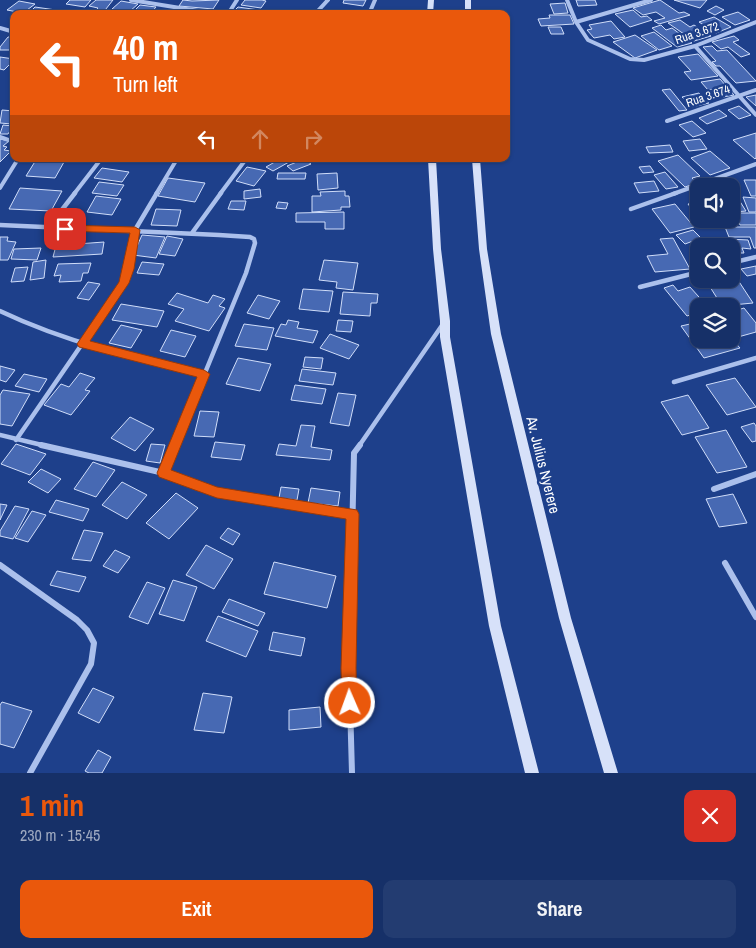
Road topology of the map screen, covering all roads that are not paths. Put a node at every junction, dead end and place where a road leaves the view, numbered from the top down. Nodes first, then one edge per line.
1 (132, 0) edge
2 (328, 0) edge
3 (567, 0) edge
4 (650, 0) edge
5 (193, 10) edge
6 (319, 10) edge
7 (576, 22) junction
8 (756, 22) edge
9 (695, 46) junction
10 (756, 90) edge
11 (739, 96) junction
12 (756, 115) edge
13 (666, 121) dead end
14 (16, 162) edge
15 (99, 162) edge
16 (174, 162) edge
17 (244, 162) edge
18 (432, 162) edge
19 (476, 162) edge
20 (756, 164) edge
21 (0, 188) edge
22 (631, 209) dead end
23 (0, 225) edge
24 (47, 228) junction
25 (135, 230) junction
26 (192, 232) junction
27 (756, 257) edge
28 (740, 261) edge
29 (690, 274) edge
30 (640, 287) dead end
31 (0, 311) edge
32 (445, 322) junction
33 (83, 344) junction
34 (756, 358) edge
35 (204, 374) junction
36 (674, 382) dead end
37 (0, 435) edge
38 (16, 440) junction
39 (164, 473) junction
40 (756, 474) edge
41 (714, 489) dead end
42 (353, 514) junction
43 (725, 563) dead end
44 (0, 565) edge
45 (756, 617) edge
46 (30, 773) edge
47 (352, 773) edge
48 (532, 773) edge
49 (611, 773) edge

1 - 5 street
2 - 6 street
3 - 7 street
4 - 7 street
7 - 9 street, Rua 3.672
8 - 9 street, Rua 3.672
9 - 11 street
10 - 11 street, Rua 3.674
11 - 12 street
11 - 13 street, Rua 3.674
14 - 21 street
15 - 24 street
16 - 25 street
17 - 26 street
18 - 32 main road
19 - 49 main road, Av. Julius Nyerere
20 - 22 street
23 - 24 street
24 - 25 street
25 - 26 street
25 - 33 street
26 - 35 street
27 - 28 street
29 - 30 street
31 - 33 street
32 - 42 street
32 - 48 main road
33 - 35 street
33 - 38 street
34 - 36 street
35 - 39 street
37 - 38 street
38 - 39 street
39 - 42 street
40 - 41 street
42 - 47 street
43 - 45 street
44 - 46 street

